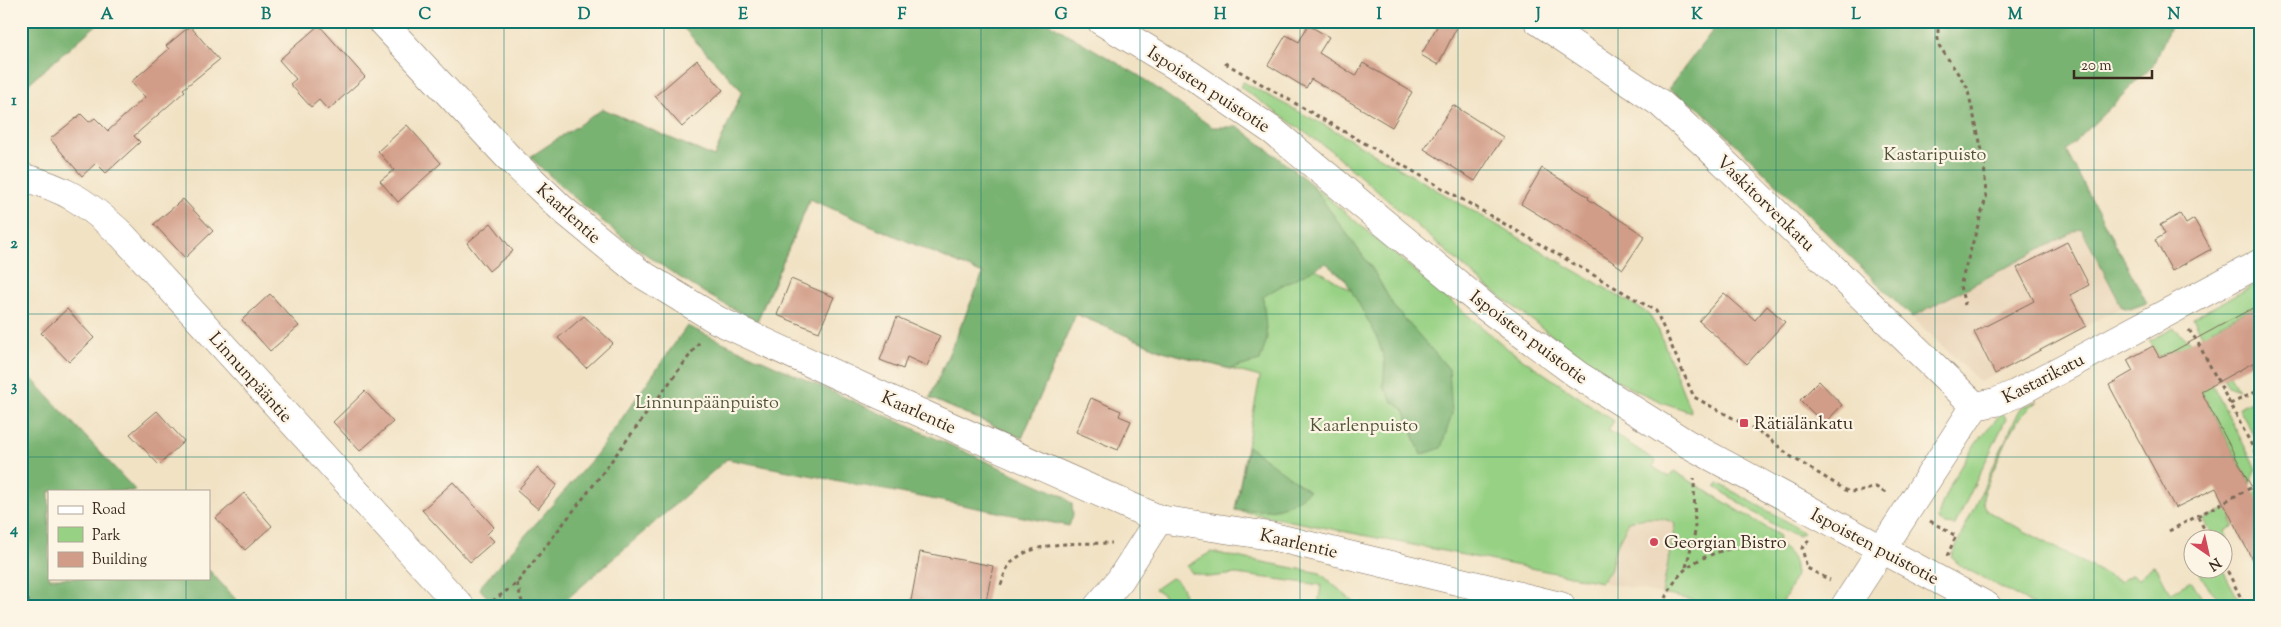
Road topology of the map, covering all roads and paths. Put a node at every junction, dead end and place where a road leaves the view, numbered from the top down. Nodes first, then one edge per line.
1 (381, 21) edge
2 (1101, 21) edge
3 (1538, 21) edge
4 (1938, 21) edge
5 (1217, 59) dead end
6 (21, 177) edge
7 (2260, 263) edge
8 (1965, 304) dead end
9 (717, 320) junction
10 (2187, 328) dead end
11 (2254, 364) dead end
12 (2260, 375) edge
13 (2260, 390) edge
14 (2230, 404) junction
15 (1975, 406) junction
16 (2260, 461) edge
17 (1694, 478) dead end
18 (2260, 484) edge
19 (1876, 487) dead end
20 (2198, 517) junction
21 (1159, 519) junction
22 (2169, 530) dead end
23 (2205, 530) edge
24 (1787, 538) dead end
25 (1115, 543) dead end
26 (1802, 548) dead end
27 (1881, 549) junction
28 (1686, 568) junction
29 (1807, 568) dead end
30 (2232, 580) edge
31 (517, 583) junction
32 (1002, 585) dead end
33 (21, 593) edge
34 (1665, 598) dead end
35 (32, 606) edge
36 (460, 606) edge
37 (486, 606) edge
38 (523, 606) edge
39 (1098, 606) edge
40 (1562, 606) edge
41 (1846, 606) edge
42 (1988, 606) edge
43 (2245, 606) edge

1 - 9 street, Kaarlentie
2 - 27 street, Ispoisten puistotie
3 - 15 street, Vaskitorvenkatu
4 - 8 path
5 - 19 path
6 - 36 street, Linnunpääntie
7 - 15 street, Kastarikatu
9 - 21 street, Kaarlentie
9 - 31 path
10 - 14 path
11 - 12 path
13 - 14 path
14 - 16 path
15 - 27 street
17 - 28 path
18 - 20 path
20 - 22 path
20 - 23 path
21 - 39 street
21 - 40 street, Kaarlentie
24 - 28 path
25 - 32 path
26 - 29 path
27 - 41 street
27 - 42 street, Ispoisten puistotie
28 - 34 path
30 - 43 path
31 - 37 path
31 - 38 path
33 - 35 path

